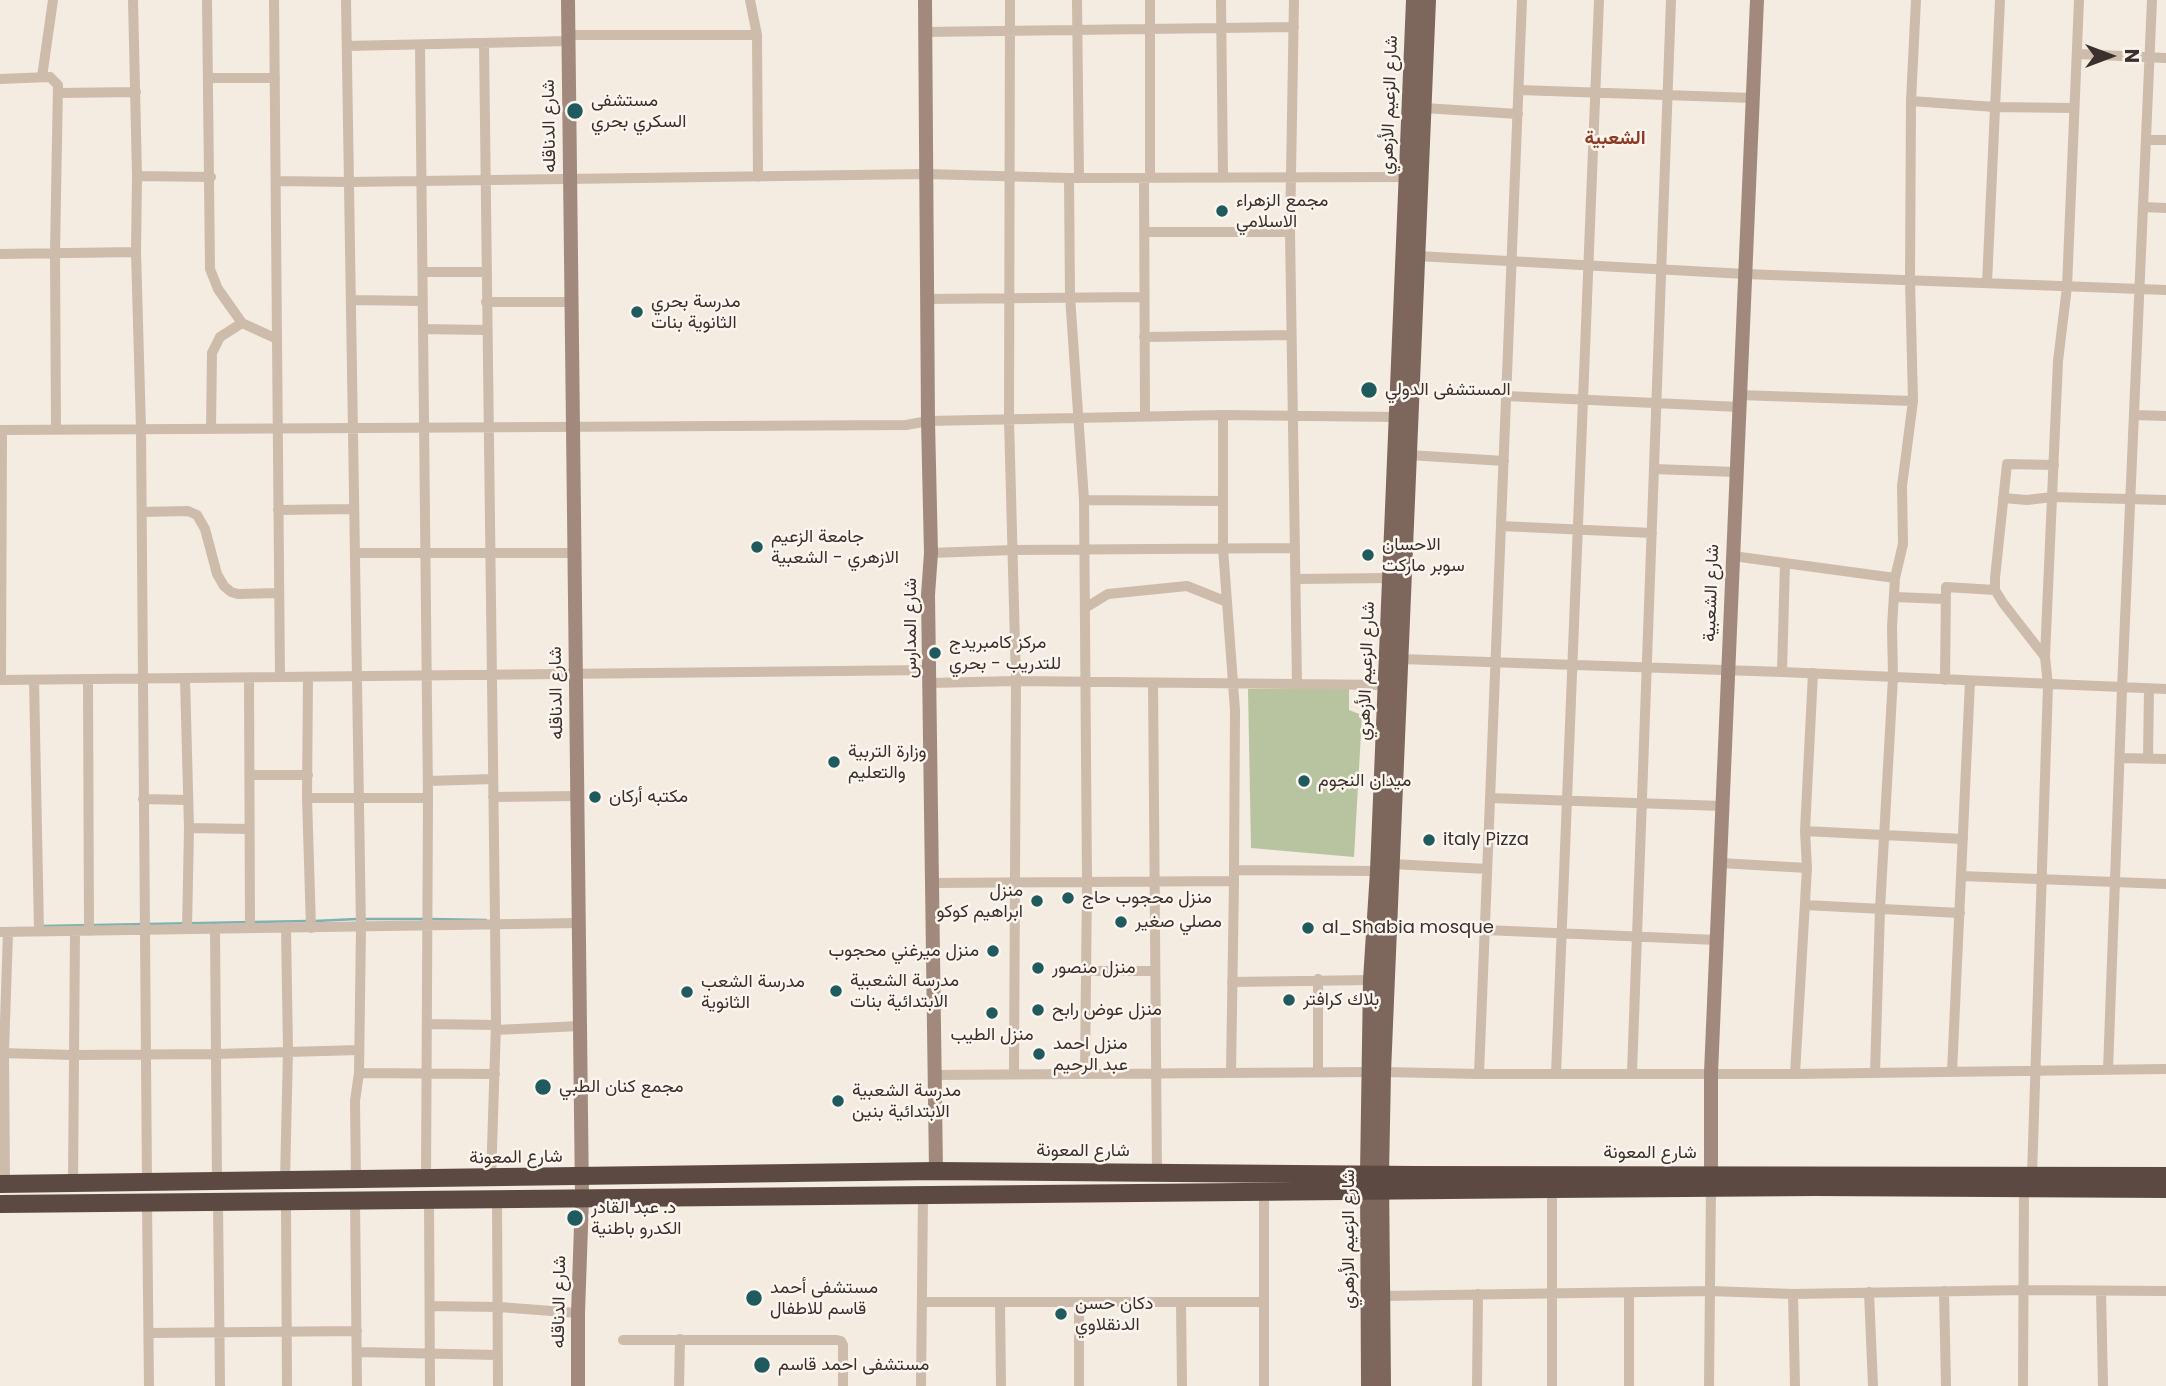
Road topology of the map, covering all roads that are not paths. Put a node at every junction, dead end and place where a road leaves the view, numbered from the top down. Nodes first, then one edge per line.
1 (53, 0) edge
2 (133, 0) edge
3 (207, 0) edge
4 (274, 0) edge
5 (346, 0) edge
6 (568, 0) edge
7 (750, 0) edge
8 (925, 0) edge
9 (1010, 0) edge
10 (1077, 0) edge
11 (1150, 0) edge
12 (1221, 0) edge
13 (1294, 0) edge
14 (1414, 0) edge
15 (1428, 0) edge
16 (1522, 0) edge
17 (1600, 0) edge
18 (1671, 0) edge
19 (1757, 0) edge
20 (1916, 0) edge
21 (2000, 0) edge
22 (2080, 0) edge
23 (2152, 0) edge
24 (1294, 27) junction
25 (1222, 28) junction
26 (1077, 30) junction
27 (1150, 30) junction
28 (1010, 31) junction
29 (926, 32) junction
30 (757, 35) junction
31 (569, 38) junction
32 (484, 43) junction
33 (346, 46) junction
34 (420, 46) junction
35 (2078, 54) junction
36 (2150, 57) junction
37 (2166, 58) edge
38 (42, 77) junction
39 (209, 78) junction
40 (275, 78) junction
41 (0, 79) edge
42 (1519, 90) junction
43 (136, 92) junction
44 (59, 93) junction
45 (1596, 93) junction
46 (1668, 95) junction
47 (1753, 98) junction
48 (1911, 101) junction
49 (1995, 107) junction
50 (1424, 108) junction
51 (2074, 108) junction
52 (1518, 114) junction
53 (2146, 140) junction
54 (2166, 140) edge
55 (926, 173) junction
56 (137, 176) junction
57 (1009, 176) junction
58 (1223, 176) junction
59 (1291, 176) junction
60 (211, 177) junction
61 (758, 177) junction
62 (1407, 177) junction
63 (570, 178) junction
64 (1074, 178) junction
65 (1147, 178) junction
66 (421, 179) junction
67 (485, 179) junction
68 (276, 181) junction
69 (349, 182) junction
70 (2143, 206) junction
71 (2166, 208) edge
72 (1143, 232) junction
73 (1290, 232) junction
74 (55, 252) junction
75 (135, 252) junction
76 (0, 254) edge
77 (1418, 256) junction
78 (1511, 261) junction
79 (1589, 265) junction
80 (1661, 269) junction
81 (422, 272) junction
82 (486, 272) junction
83 (1745, 274) junction
84 (1910, 280) junction
85 (1987, 283) junction
86 (2067, 287) junction
87 (2139, 288) junction
88 (2166, 290) edge
89 (1070, 296) junction
90 (1143, 297) junction
91 (1010, 298) junction
92 (927, 299) junction
93 (351, 300) junction
94 (422, 301) junction
95 (486, 302) junction
96 (572, 302) junction
97 (242, 323) junction
98 (423, 329) junction
99 (486, 330) junction
100 (1291, 335) junction
101 (1143, 337) junction
102 (277, 339) junction
103 (1506, 396) junction
104 (1583, 400) junction
105 (1739, 401) junction
106 (1913, 401) junction
107 (1657, 403) junction
108 (1223, 415) junction
109 (2134, 415) junction
110 (1145, 416) junction
111 (1293, 416) junction
112 (2166, 416) edge
113 (1078, 417) junction
114 (1397, 417) junction
115 (1009, 420) junction
116 (928, 421) junction
117 (573, 427) junction
118 (353, 428) junction
119 (424, 428) junction
120 (487, 428) junction
121 (141, 429) junction
122 (211, 429) junction
123 (278, 429) junction
124 (1, 430) edge
125 (56, 430) junction
126 (1409, 454) junction
127 (1504, 461) junction
128 (2054, 465) junction
129 (1654, 469) junction
130 (1736, 472) junction
131 (2052, 497) junction
132 (2003, 498) junction
133 (2130, 498) junction
134 (1084, 500) junction
135 (2166, 500) edge
136 (1223, 501) junction
137 (354, 509) junction
138 (278, 510) junction
139 (142, 512) junction
140 (1501, 526) junction
141 (1578, 529) junction
142 (1652, 533) junction
143 (1223, 548) junction
144 (1294, 548) junction
145 (1013, 550) junction
146 (1085, 550) junction
147 (426, 551) junction
148 (489, 551) junction
149 (355, 553) junction
150 (575, 553) junction
151 (931, 553) junction
152 (1732, 556) junction
153 (1785, 563) junction
154 (1390, 578) junction
155 (1895, 578) junction
156 (1296, 579) junction
157 (1996, 590) junction
158 (279, 593) junction
159 (1, 597) edge
160 (1895, 597) junction
161 (1944, 599) junction
162 (1227, 602) junction
163 (1085, 608) junction
164 (2045, 657) junction
165 (1400, 659) junction
166 (1495, 662) junction
167 (1573, 665) junction
168 (1647, 668) junction
169 (1728, 671) junction
170 (1782, 672) junction
171 (1813, 673) junction
172 (576, 675) junction
173 (427, 676) junction
174 (491, 676) junction
175 (280, 677) junction
176 (308, 677) junction
177 (356, 677) junction
178 (930, 677) junction
179 (1894, 677) junction
180 (144, 678) junction
181 (185, 678) junction
182 (249, 678) junction
183 (88, 679) junction
184 (1, 680) edge
185 (34, 680) junction
186 (1945, 680) junction
187 (1016, 681) junction
188 (1970, 681) junction
189 (1087, 682) junction
190 (1153, 683) junction
191 (1232, 684) junction
192 (1297, 685) junction
193 (1386, 685) junction
194 (2048, 685) junction
195 (2122, 689) junction
196 (2149, 689) junction
197 (2166, 690) edge
198 (2120, 758) junction
199 (2148, 758) junction
200 (2166, 759) edge
201 (250, 775) junction
202 (308, 775) junction
203 (493, 779) junction
204 (428, 780) junction
205 (577, 796) junction
206 (493, 797) junction
207 (307, 798) junction
208 (359, 798) junction
209 (428, 798) junction
210 (1490, 798) junction
211 (143, 799) junction
212 (187, 800) junction
213 (1567, 801) junction
214 (1642, 803) junction
215 (1722, 806) junction
216 (189, 828) junction
217 (250, 829) junction
218 (1805, 831) junction
219 (1885, 836) junction
220 (1963, 839) junction
221 (1720, 863) junction
222 (1385, 867) junction
223 (1807, 868) junction
224 (1487, 869) junction
225 (1234, 875) junction
226 (1961, 876) junction
227 (2041, 879) junction
228 (1087, 881) junction
229 (1154, 881) junction
230 (2115, 882) junction
231 (932, 883) junction
232 (1013, 883) junction
233 (2166, 884) edge
234 (1805, 905) junction
235 (1880, 909) junction
236 (1960, 913) junction
237 (495, 923) junction
238 (579, 923) junction
239 (427, 926) junction
240 (360, 927) junction
241 (286, 928) junction
242 (312, 928) junction
243 (187, 929) junction
244 (215, 929) junction
245 (250, 929) junction
246 (144, 930) junction
247 (1485, 930) junction
248 (40, 931) junction
249 (75, 931) junction
250 (89, 931) junction
251 (4, 932) edge
252 (1562, 932) junction
253 (1637, 936) junction
254 (1717, 940) junction
255 (1086, 971) junction
256 (1154, 971) junction
257 (1318, 979) junction
258 (1371, 980) junction
259 (1232, 982) junction
260 (427, 1024) junction
261 (496, 1025) junction
262 (580, 1026) junction
263 (288, 1050) junction
264 (359, 1050) junction
265 (2, 1053) edge
266 (145, 1054) junction
267 (216, 1054) junction
268 (73, 1055) junction
269 (2166, 1069) edge
270 (2108, 1070) junction
271 (1318, 1071) junction
272 (1085, 1072) junction
273 (1376, 1072) junction
274 (1952, 1072) junction
275 (359, 1073) junction
276 (427, 1073) junction
277 (1014, 1073) junction
278 (1231, 1073) junction
279 (1632, 1073) junction
280 (1711, 1073) junction
281 (1875, 1073) junction
282 (2034, 1073) junction
283 (495, 1074) junction
284 (1154, 1074) junction
285 (1479, 1074) junction
286 (1556, 1074) junction
287 (1795, 1074) junction
288 (934, 1075) junction
289 (936, 1171) junction
290 (1157, 1173) junction
291 (2166, 1176) edge
292 (581, 1178) junction
293 (491, 1179) junction
294 (356, 1180) junction
295 (426, 1180) junction
296 (285, 1181) junction
297 (1711, 1181) junction
298 (217, 1182) junction
299 (1375, 1182) junction
300 (2028, 1182) junction
301 (147, 1183) junction
302 (2, 1184) edge
303 (73, 1184) junction
304 (1552, 1189) junction
305 (2166, 1189) edge
306 (1264, 1192) junction
307 (923, 1194) junction
308 (582, 1198) junction
309 (497, 1199) junction
310 (355, 1200) junction
311 (429, 1200) junction
312 (286, 1201) junction
313 (147, 1202) junction
314 (218, 1202) junction
315 (0, 1204) edge
316 (2024, 1290) junction
317 (1710, 1291) junction
318 (1944, 1291) junction
319 (2101, 1291) junction
320 (2166, 1291) edge
321 (1869, 1292) junction
322 (1552, 1293) junction
323 (1629, 1293) junction
324 (1793, 1293) junction
325 (1478, 1294) junction
326 (1382, 1296) junction
327 (923, 1302) junction
328 (1181, 1302) junction
329 (1264, 1302) junction
330 (1000, 1303) junction
331 (1079, 1303) junction
332 (430, 1306) junction
333 (499, 1307) junction
334 (578, 1313) junction
335 (219, 1331) junction
336 (357, 1331) junction
337 (287, 1332) junction
338 (149, 1333) junction
339 (680, 1339) junction
340 (623, 1340) dead end
341 (357, 1352) junction
342 (430, 1354) junction
343 (498, 1355) junction
344 (149, 1386) edge
345 (220, 1386) edge
346 (287, 1386) edge
347 (357, 1386) edge
348 (430, 1386) edge
349 (498, 1386) edge
350 (578, 1386) edge
351 (679, 1386) edge
352 (842, 1386) edge
353 (921, 1386) edge
354 (1001, 1386) edge
355 (1079, 1386) edge
356 (1182, 1386) edge
357 (1264, 1386) edge
358 (1369, 1386) edge
359 (1383, 1386) edge
360 (1477, 1386) edge
361 (1552, 1386) edge
362 (1629, 1386) edge
363 (1709, 1386) edge
364 (1795, 1386) edge
365 (1873, 1386) edge
366 (1946, 1386) edge
367 (2023, 1386) edge
368 (2103, 1386) edge

1 - 38 street
2 - 43 street
3 - 39 street
4 - 40 street
5 - 33 street
6 - 31 street, شارع الدناقله
7 - 30 street
8 - 29 street, شارع المدارس
9 - 28 street
10 - 26 street
11 - 27 street
12 - 25 street
13 - 24 street
14 - 62 main road, شارع الزعيم الأزهري
15 - 50 main road, شارع الزعيم الأزهري
16 - 42 street
17 - 45 street
18 - 46 street
19 - 47 street, شارع الشعبية
20 - 48 street
21 - 49 street
22 - 35 street
23 - 36 street
24 - 25 street
24 - 59 street
25 - 27 street
25 - 58 street
26 - 27 street
26 - 28 street
26 - 64 street
27 - 65 street
28 - 29 street
28 - 57 street
29 - 55 street, شارع المدارس
30 - 31 street
30 - 61 street
31 - 32 street
31 - 63 street, شارع الدناقله
32 - 34 street
32 - 67 street
33 - 34 street
33 - 69 street
34 - 66 street
35 - 36 street
35 - 51 street
36 - 37 street
36 - 53 street
38 - 41 street
38 - 44 street
39 - 40 street
39 - 60 street
40 - 68 street
42 - 45 street
42 - 52 street
43 - 44 street
43 - 56 street
44 - 74 street
45 - 46 street
45 - 79 street
46 - 47 street
46 - 80 street
47 - 83 street, شارع الشعبية
48 - 49 street
48 - 84 street
49 - 51 street
49 - 85 street
50 - 52 street
50 - 77 main road, شارع الزعيم الأزهري
51 - 86 street
52 - 78 street
53 - 54 street
53 - 70 street
55 - 57 street
55 - 61 street
55 - 92 street, شارع المدارس
56 - 60 street
56 - 75 street
57 - 64 street
57 - 91 street
58 - 59 street
58 - 65 street
59 - 62 street
59 - 73 street
60 - 97 street
61 - 63 street
62 - 114 main road, شارع الزعيم الأزهري
63 - 67 street
63 - 96 street, شارع الدناقله
64 - 65 street
64 - 89 street
65 - 72 street
66 - 67 street
66 - 69 street
66 - 81 street
67 - 82 street
68 - 69 street
68 - 102 street
69 - 93 street
70 - 71 street
70 - 87 street
72 - 73 street
72 - 90 street
73 - 100 street
74 - 75 street
74 - 76 street
74 - 125 street
75 - 121 street
77 - 78 street
77 - 126 main road, شارع الزعيم الأزهري
78 - 79 street
78 - 103 street
79 - 80 street
79 - 104 street
80 - 83 street
80 - 107 street
81 - 82 street
81 - 94 street
82 - 95 street
83 - 84 street
83 - 105 street, شارع الشعبية
84 - 85 street
84 - 106 street
85 - 86 street
86 - 87 street
86 - 128 street
87 - 88 street
87 - 109 street
89 - 90 street
89 - 91 street
89 - 113 street
90 - 101 street
91 - 92 street
91 - 115 street
92 - 116 street, شارع المدارس
93 - 94 street
93 - 118 street
94 - 98 street
95 - 96 street
95 - 99 street
96 - 117 street, شارع الدناقله
97 - 102 street
97 - 122 street
98 - 99 street
98 - 119 street
99 - 120 street
100 - 101 street
100 - 111 street
101 - 110 street
102 - 123 street
103 - 104 street
103 - 127 street
104 - 107 street
104 - 141 street
105 - 106 street
105 - 107 street
105 - 130 street, شارع الشعبية
106 - 155 street
107 - 129 street
108 - 110 street
108 - 111 street
108 - 136 street
109 - 112 street
109 - 133 street
110 - 113 street
111 - 114 street
111 - 144 street
113 - 115 street
113 - 134 street
114 - 154 main road, شارع الزعيم الأزهري
115 - 116 street
115 - 145 street
116 - 117 street
116 - 151 street, شارع المدارس
117 - 120 street
117 - 150 street, شارع الدناقله
118 - 119 street
118 - 123 street
118 - 137 street
119 - 120 street
119 - 147 street
120 - 148 street
121 - 122 street
121 - 125 street
121 - 139 street
122 - 123 street
123 - 138 street
124 - 125 street
124 - 159 street
126 - 127 street
126 - 165 main road, شارع الزعيم الأزهري
127 - 140 street
128 - 131 street
128 - 132 street
129 - 130 street
129 - 142 street
130 - 152 street, شارع الشعبية
131 - 132 street
131 - 133 street
131 - 164 street
132 - 157 street
133 - 135 street
133 - 195 street
134 - 136 street
134 - 146 street
136 - 143 street
137 - 138 street
137 - 149 street
138 - 158 street
139 - 158 street
139 - 180 street
140 - 141 street
140 - 166 street
141 - 142 street
141 - 167 street
142 - 168 street
143 - 144 street
143 - 146 street
143 - 162 street
144 - 156 street
145 - 146 street
145 - 151 street
145 - 187 street
146 - 163 street
147 - 148 street
147 - 149 street
147 - 173 street
148 - 150 street
148 - 174 street
149 - 177 street
150 - 172 street, شارع الدناقله
151 - 178 street, شارع المدارس
152 - 153 street
152 - 169 street, شارع الشعبية
153 - 155 street
153 - 170 street
154 - 156 street
154 - 193 main road, شارع الزعيم الأزهري
155 - 160 street
156 - 192 street
157 - 161 street
157 - 164 street
158 - 175 street
159 - 184 street
160 - 161 street
160 - 179 street
161 - 186 street
162 - 163 street
162 - 191 street
163 - 189 street
164 - 194 street
165 - 166 street
165 - 222 main road, شارع الزعيم الأزهري
166 - 167 street
166 - 210 street
167 - 168 street
167 - 213 street
168 - 169 street
168 - 214 street
169 - 170 street
169 - 215 street, شارع الشعبية
170 - 171 street
171 - 179 street
171 - 218 street
172 - 174 street
172 - 178 street
172 - 205 street, شارع الدناقله
173 - 174 street
173 - 177 street
173 - 204 street
174 - 203 street
175 - 176 street
175 - 182 street
176 - 177 street
176 - 202 street
177 - 208 street
178 - 187 street
178 - 231 street, شارع المدارس
179 - 186 street
179 - 219 street
180 - 181 street
180 - 183 street
180 - 211 street
181 - 182 street
181 - 212 street
182 - 201 street
183 - 185 street
183 - 250 street
184 - 185 street
185 - 248 street
186 - 188 street
187 - 189 street
187 - 232 street
188 - 194 street
188 - 220 street
189 - 190 street
189 - 228 street
190 - 191 street
190 - 229 street
191 - 192 street
191 - 225 street
192 - 193 street
193 - 222 main road, شارع الزعيم الأزهري
194 - 195 street
194 - 227 street
195 - 196 street
195 - 198 street
196 - 197 street
196 - 199 street
198 - 199 street
198 - 230 street
199 - 200 street
201 - 202 street
201 - 217 street
202 - 207 street
203 - 204 street
203 - 206 street
204 - 209 street
205 - 206 street
205 - 238 street, شارع الدناقله
206 - 237 street
207 - 208 street
207 - 242 street
208 - 209 street
208 - 240 street
209 - 239 street
210 - 213 street
210 - 224 street
211 - 212 street
211 - 246 street
212 - 216 street
213 - 214 street
213 - 252 street
214 - 215 street
214 - 253 street
215 - 221 street, شارع الشعبية
216 - 217 street
216 - 243 street
217 - 245 street
218 - 219 street
218 - 223 street
219 - 220 street
219 - 235 street
220 - 226 street
221 - 223 street
221 - 254 street, شارع الشعبية
222 - 224 street
222 - 225 street
222 - 258 main road, شارع الزعيم الأزهري
222 - 273 main road, شارع الزعيم الأزهري
223 - 234 street
224 - 247 street
225 - 229 street
225 - 259 street
226 - 227 street
226 - 236 street
227 - 230 street
227 - 282 street
228 - 229 street
228 - 232 street
228 - 255 street
229 - 256 street
230 - 233 street
230 - 270 street
231 - 232 street
231 - 288 street, شارع المدارس
232 - 277 street
234 - 235 street
234 - 287 street
235 - 236 street
235 - 281 street
236 - 274 street
237 - 238 street
237 - 239 street
237 - 261 street
238 - 262 street, شارع الدناقله
239 - 240 street
239 - 260 street
240 - 242 street
240 - 264 street
241 - 242 street
241 - 245 street
241 - 263 street
243 - 244 street
243 - 246 street
244 - 245 street
244 - 267 street
246 - 250 street
246 - 266 street
247 - 252 street
247 - 285 street
248 - 249 street
248 - 251 street
249 - 250 street
249 - 268 street
251 - 265 street
252 - 253 street
252 - 286 street
253 - 254 street
253 - 279 street
254 - 280 street, شارع الشعبية
255 - 256 street
255 - 272 street
256 - 284 street
257 - 258 street
257 - 259 street
257 - 271 street
258 - 273 main road, شارع الزعيم الأزهري
259 - 278 street
260 - 261 street
260 - 276 street
261 - 262 street
261 - 283 street
262 - 292 street, شارع الدناقله
263 - 264 street
263 - 267 street
263 - 296 street
264 - 275 street
265 - 268 street
265 - 302 street
266 - 267 street
266 - 268 street
266 - 301 street
267 - 298 street
268 - 303 street
269 - 270 street
270 - 282 street
271 - 273 street
271 - 278 street
272 - 277 street
272 - 284 street
273 - 285 street
273 - 299 main road, شارع الزعيم الأزهري
274 - 281 street
274 - 282 street
275 - 276 street
275 - 294 street
276 - 283 street
276 - 295 street
277 - 288 street
278 - 284 street
279 - 280 street
279 - 286 street
280 - 287 street
280 - 297 street, شارع الشعبية
281 - 287 street
282 - 300 street
283 - 293 street
284 - 290 street
285 - 286 street
288 - 289 street, شارع المدارس
289 - 290 highway, شارع المعونة
289 - 292 highway, شارع المعونة
290 - 299 highway, شارع المعونة
291 - 300 highway, شارع المعونة
292 - 293 highway, شارع المعونة
292 - 308 street, شارع الدناقله
293 - 295 highway, شارع المعونة
294 - 295 highway, شارع المعونة
294 - 296 highway, شارع المعونة
296 - 298 highway, شارع المعونة
297 - 299 highway, شارع المعونة
297 - 300 highway, شارع المعونة
297 - 304 highway, شارع المعونة
297 - 317 street
298 - 301 highway, شارع المعونة
299 - 304 highway, شارع المعونة
299 - 306 highway, شارع المعونة
299 - 326 main road, شارع الزعيم الأزهري
299 - 358 main road, شارع الزعيم الأزهري
300 - 305 highway, شارع المعونة
300 - 316 street
301 - 303 highway, شارع المعونة
302 - 303 highway, شارع المعونة
304 - 322 street
306 - 307 highway, شارع المعونة
306 - 329 street
307 - 308 highway, شارع المعونة
307 - 327 street
308 - 309 highway, شارع المعونة
308 - 334 street, شارع الدناقله
309 - 311 highway, شارع المعونة
309 - 333 street
310 - 311 highway, شارع المعونة
310 - 312 highway, شارع المعونة
310 - 336 street
311 - 332 street
312 - 314 highway, شارع المعونة
312 - 337 street
313 - 314 highway, شارع المعونة
313 - 315 highway, شارع المعونة
313 - 338 street
314 - 335 street
316 - 318 street
316 - 319 street
316 - 367 street
317 - 323 street
317 - 324 street
317 - 363 street
318 - 321 street
318 - 366 street
319 - 320 street
319 - 368 street
321 - 324 street
321 - 365 street
322 - 323 street
322 - 325 street
322 - 361 street
323 - 362 street
324 - 364 street
325 - 326 street
325 - 360 street
326 - 359 main road, شارع الزعيم الأزهري
327 - 330 street
327 - 353 street
328 - 329 street
328 - 331 street
328 - 356 street
329 - 357 street
330 - 331 street
330 - 354 street
331 - 355 street
332 - 333 street
332 - 342 street
333 - 334 street
333 - 343 street
334 - 350 street, شارع الدناقله
335 - 337 street
335 - 338 street
335 - 345 street
336 - 337 street
336 - 341 street
337 - 346 street
338 - 344 street
339 - 340 street
339 - 351 street
339 - 352 street
341 - 342 street
341 - 347 street
342 - 343 street
342 - 348 street
343 - 349 street

